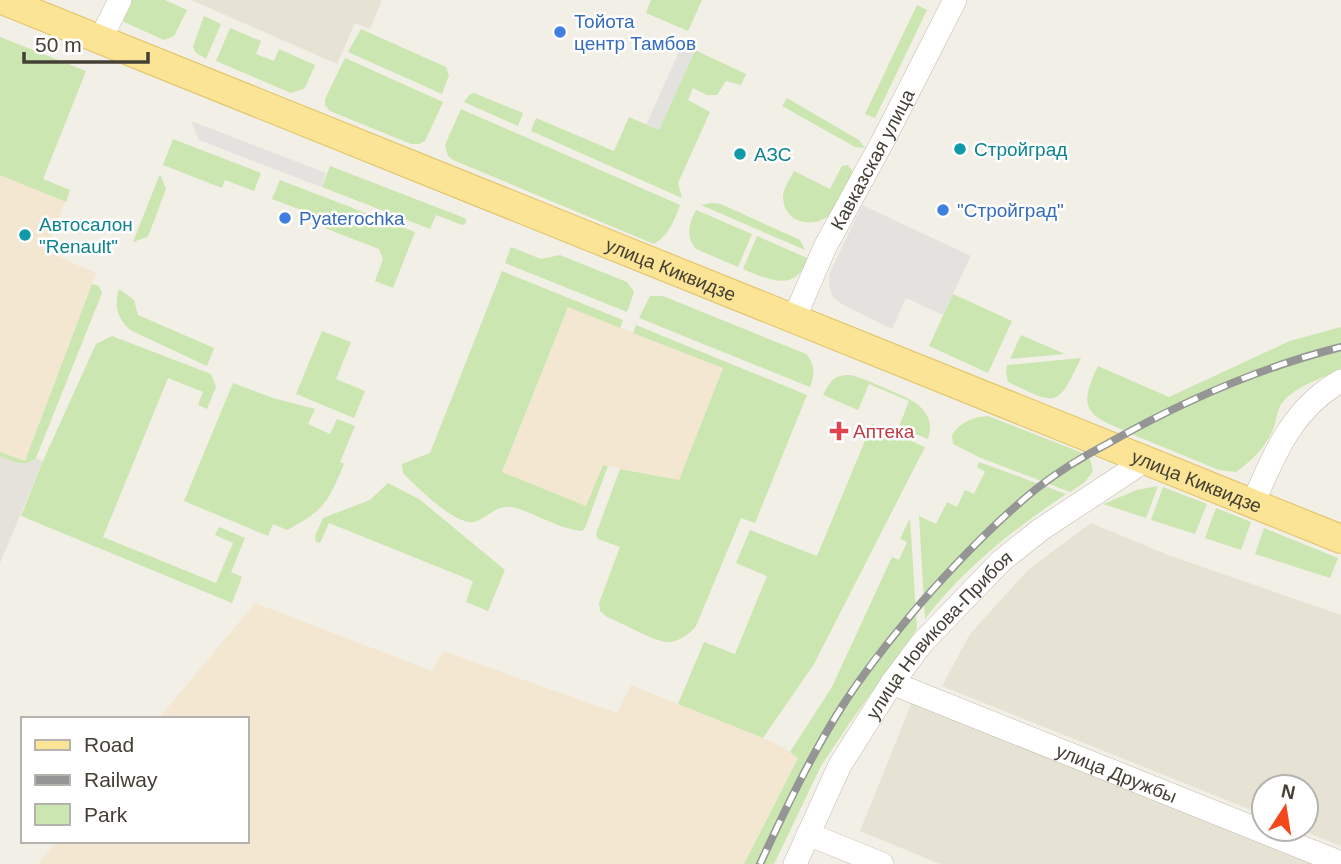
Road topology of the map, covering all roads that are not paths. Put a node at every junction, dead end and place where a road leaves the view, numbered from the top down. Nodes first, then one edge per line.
1 (2, 0) edge
2 (120, 0) edge
3 (955, 0) edge
4 (100, 40) junction
5 (794, 319) junction
6 (1341, 381) edge
7 (1146, 460) junction
8 (1254, 503) junction
9 (1341, 539) edge
10 (892, 683) junction
11 (808, 834) junction
12 (1341, 863) edge
13 (795, 864) edge
14 (882, 864) edge

1 - 4 main road, улица Киквидзе
2 - 4 street
3 - 5 street, Кавказская улица
4 - 5 main road, улица Киквидзе
5 - 7 main road, улица Киквидзе
6 - 8 street
7 - 8 main road, улица Киквидзе
7 - 10 street, улица Новикова-Прибоя
8 - 9 main road, улица Киквидзе
10 - 11 street, улица Новикова-Прибоя
10 - 12 street, улица Дружбы
11 - 13 street, улица Новикова-Прибоя
11 - 14 street

